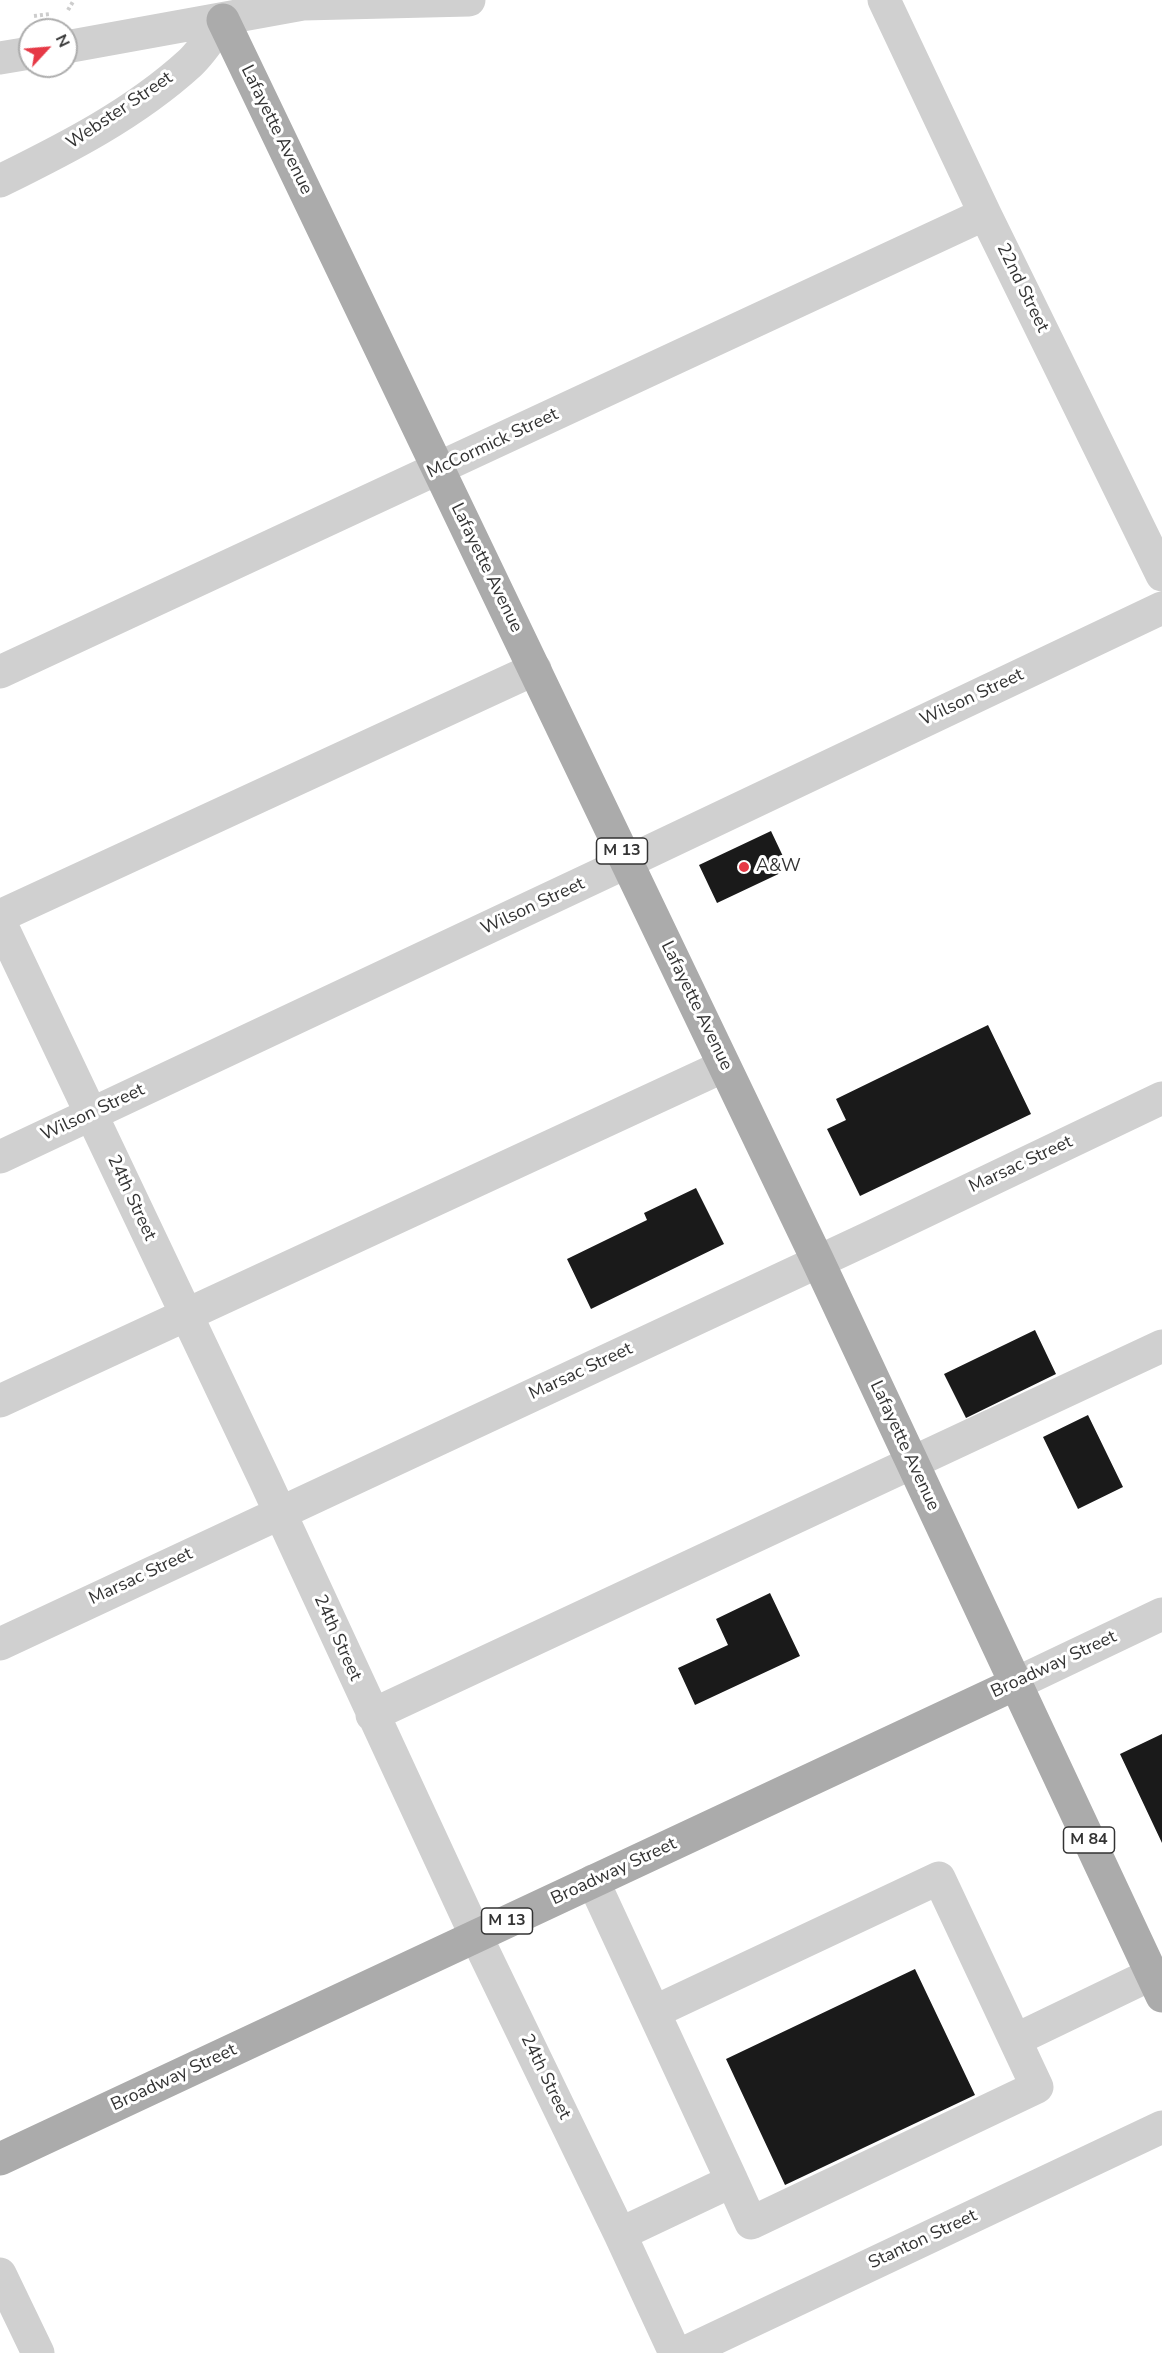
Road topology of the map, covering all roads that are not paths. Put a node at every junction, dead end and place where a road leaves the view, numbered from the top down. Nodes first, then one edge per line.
1 (469, 0) edge
2 (884, 0) edge
3 (224, 20) junction
4 (78, 45) edge
5 (18, 55) edge
6 (0, 58) edge
7 (0, 181) edge
8 (985, 214) junction
9 (439, 469) junction
10 (1162, 574) edge
11 (1162, 608) edge
12 (535, 669) junction
13 (0, 672) edge
14 (627, 862) junction
15 (0, 916) edge
16 (0, 922) edge
17 (724, 1066) junction
18 (1162, 1098) edge
19 (92, 1114) junction
20 (0, 1156) edge
21 (818, 1261) junction
22 (186, 1316) junction
23 (1162, 1346) edge
24 (0, 1401) edge
25 (913, 1464) junction
26 (280, 1512) junction
27 (1162, 1614) edge
28 (0, 1644) edge
29 (1015, 1684) junction
30 (372, 1715) junction
31 (592, 1881) junction
32 (476, 1936) junction
33 (1157, 1985) edge
34 (654, 2012) junction
35 (1015, 2040) junction
36 (1162, 2127) edge
37 (0, 2159) edge
38 (732, 2181) junction
39 (620, 2234) junction
40 (0, 2274) edge
41 (38, 2353) edge
42 (675, 2353) edge
43 (684, 2353) edge

1 - 3 street
2 - 8 street, 22nd Street
3 - 4 street
3 - 7 street, Webster Street
3 - 9 main road, Lafayette Avenue / M 13
5 - 6 street
8 - 9 street, McCormick Street
8 - 10 street, 22nd Street
9 - 12 main road, Lafayette Avenue / M 13
9 - 13 street, McCormick Street
11 - 14 street, Wilson Street
12 - 14 main road, Lafayette Avenue / M 13
12 - 15 street
14 - 17 main road, Lafayette Avenue / M 13
14 - 19 street, Wilson Street
16 - 19 street, 24th Street
17 - 21 main road, Lafayette Avenue / M 13
17 - 22 street
18 - 21 street, Marsac Street
19 - 20 street, Wilson Street
19 - 22 street, 24th Street
21 - 25 main road, Lafayette Avenue / M 13
21 - 26 street, Marsac Street
22 - 24 street
22 - 26 street, 24th Street
23 - 25 street
25 - 29 main road, Lafayette Avenue / M 13
25 - 30 street
26 - 28 street, Marsac Street
26 - 30 street, 24th Street
27 - 29 street, Broadway Street
29 - 31 main road, Broadway Street / M 13
29 - 33 main road, Lafayette Avenue / M 84
30 - 32 street, 24th Street
31 - 32 main road, Broadway Street / M 13
31 - 34 street
32 - 37 main road, Broadway Street / M 13
32 - 39 street, 24th Street
33 - 35 street
34 - 35 street
34 - 38 street
35 - 38 street
36 - 43 street, Stanton Street
38 - 39 street
39 - 42 street, 24th Street
40 - 41 street

